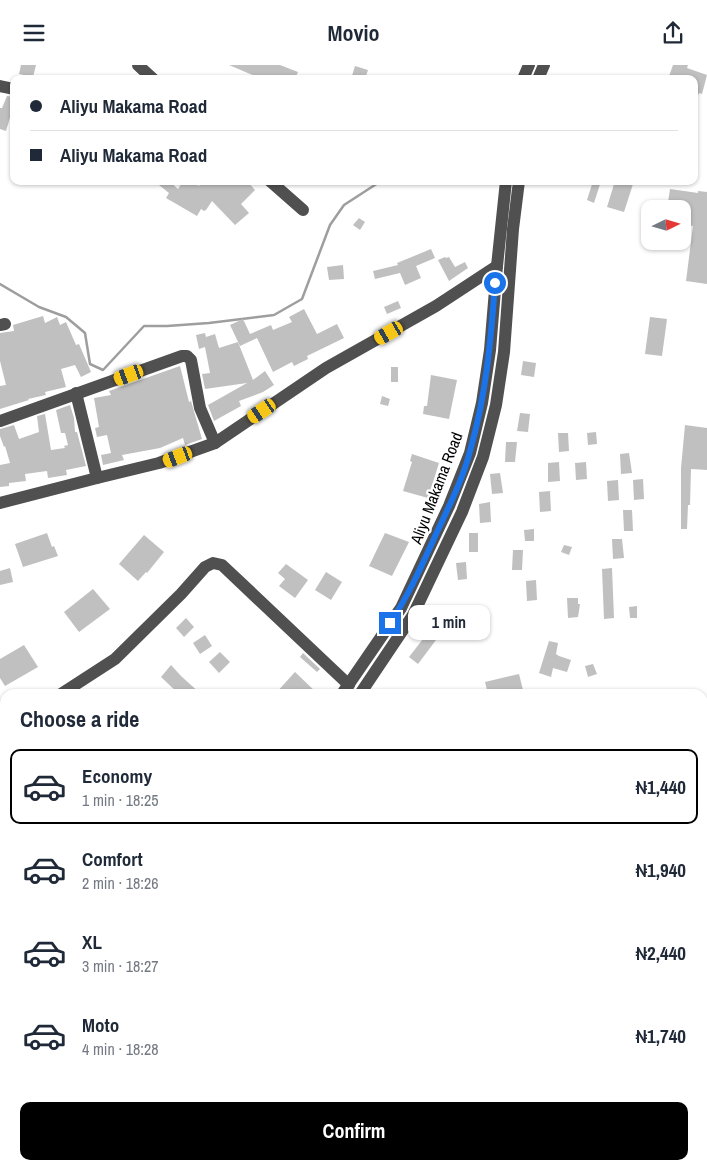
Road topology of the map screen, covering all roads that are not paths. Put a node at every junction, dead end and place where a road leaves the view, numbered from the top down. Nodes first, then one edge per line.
1 (138, 65) edge
2 (149, 75) edge
3 (275, 185) edge
4 (506, 185) edge
5 (518, 185) edge
6 (303, 210) dead end
7 (509, 212) junction
8 (507, 228) junction
9 (496, 266) junction
10 (76, 393) junction
11 (0, 421) edge
12 (214, 443) junction
13 (97, 477) junction
14 (0, 503) edge
15 (69, 689) edge
16 (346, 689) edge
17 (363, 689) edge

1 - 2 street
3 - 6 street
4 - 7 street, Aliyu Makama Road
5 - 7 street, Aliyu Makama Road
7 - 8 street, Aliyu Makama Road
8 - 9 street, Aliyu Makama Road
8 - 17 street, Aliyu Makama Road
9 - 12 street
9 - 16 street, Aliyu Makama Road
10 - 11 street
10 - 12 street
10 - 13 street
12 - 13 street
13 - 14 street
15 - 16 street

